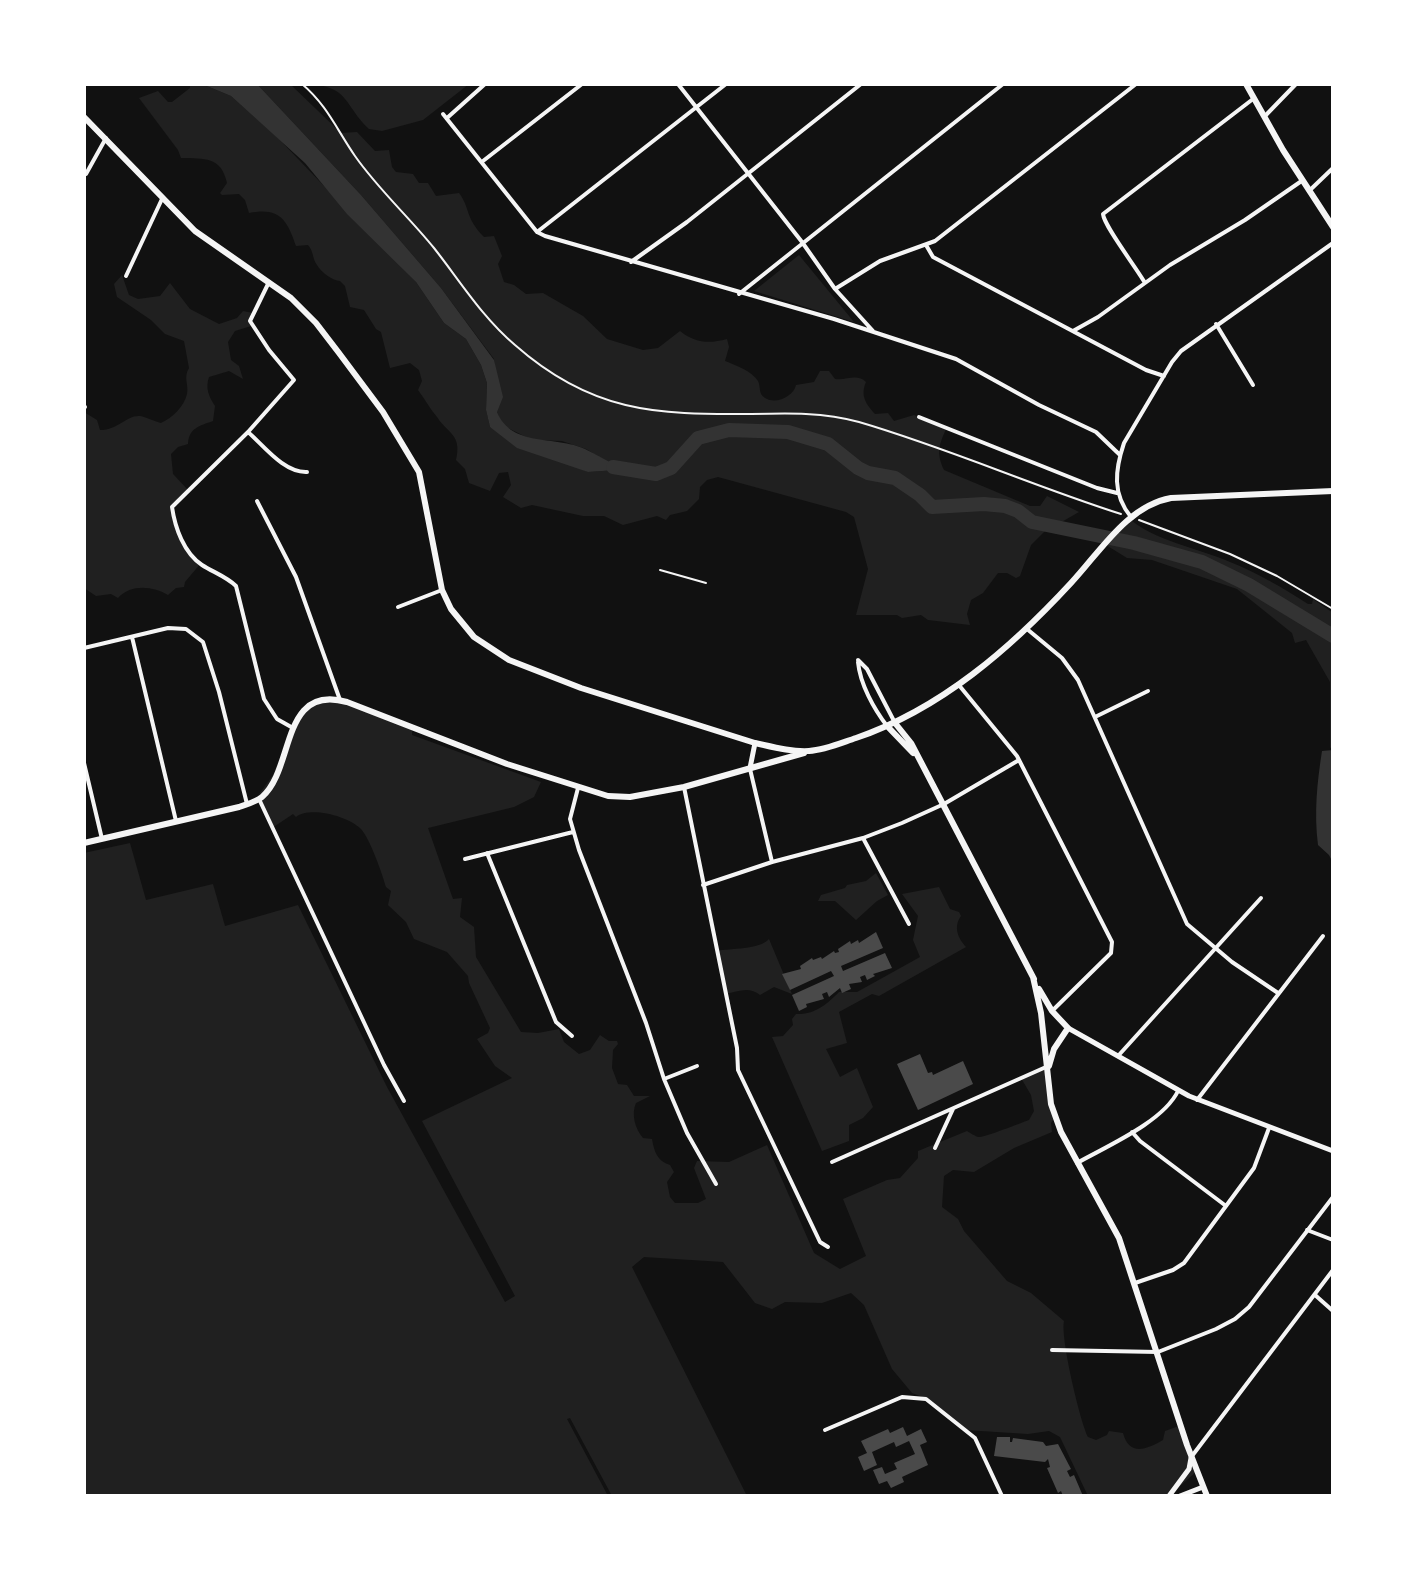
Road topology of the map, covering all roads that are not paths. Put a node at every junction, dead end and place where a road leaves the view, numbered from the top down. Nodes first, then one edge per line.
1 (485, 84) edge
2 (582, 84) edge
3 (678, 84) edge
4 (726, 84) edge
5 (861, 84) edge
6 (1003, 84) edge
7 (1136, 84) edge
8 (1246, 84) edge
9 (1296, 84) edge
10 (1253, 99) junction
11 (696, 108) junction
12 (84, 117) edge
13 (1264, 117) junction
14 (106, 138) junction
15 (482, 162) junction
16 (1333, 168) edge
17 (86, 174) dead end
18 (748, 174) junction
19 (1303, 180) junction
20 (1309, 191) junction
21 (163, 197) junction
22 (1333, 227) edge
23 (537, 232) junction
24 (802, 242) junction
25 (1333, 243) edge
26 (926, 245) junction
27 (631, 262) junction
28 (126, 276) dead end
29 (269, 282) junction
30 (1145, 283) junction
31 (835, 289) junction
32 (739, 294) junction
33 (1216, 324) junction
34 (1073, 331) junction
35 (875, 332) junction
36 (1165, 376) junction
37 (1253, 385) dead end
38 (919, 417) dead end
39 (248, 432) junction
40 (1120, 455) junction
41 (307, 472) dead end
42 (1333, 491) edge
43 (1117, 493) junction
44 (257, 501) dead end
45 (1131, 517) junction
46 (660, 570) dead end
47 (706, 583) dead end
48 (442, 590) junction
49 (398, 607) dead end
50 (1026, 627) junction
51 (132, 636) junction
52 (84, 648) edge
53 (958, 684) junction
54 (1148, 691) dead end
55 (340, 700) junction
56 (1095, 717) junction
57 (895, 723) junction
58 (888, 727) junction
59 (293, 728) junction
60 (755, 743) junction
61 (812, 751) junction
62 (919, 759) junction
63 (1019, 760) junction
64 (84, 763) edge
65 (750, 769) junction
66 (684, 787) junction
67 (578, 788) junction
68 (259, 799) junction
69 (247, 804) junction
70 (944, 804) junction
71 (176, 821) junction
72 (573, 832) junction
73 (863, 838) junction
74 (102, 839) junction
75 (84, 843) edge
76 (487, 853) junction
77 (465, 859) dead end
78 (772, 862) junction
79 (703, 885) junction
80 (1261, 898) dead end
81 (909, 924) dead end
82 (1323, 936) dead end
83 (1217, 949) junction
84 (1033, 977) junction
85 (1278, 993) junction
86 (1052, 1011) junction
87 (1068, 1028) junction
88 (572, 1036) dead end
89 (1117, 1057) junction
90 (697, 1066) dead end
91 (1049, 1066) junction
92 (664, 1079) junction
93 (1178, 1091) junction
94 (1197, 1100) junction
95 (404, 1101) dead end
96 (953, 1109) junction
97 (1269, 1128) junction
98 (1132, 1132) junction
99 (935, 1148) dead end
100 (1332, 1148) edge
101 (832, 1162) dead end
102 (1077, 1163) junction
103 (716, 1184) dead end
104 (1333, 1197) edge
105 (1226, 1206) junction
106 (1307, 1230) junction
107 (1333, 1240) edge
108 (828, 1247) dead end
109 (1333, 1270) edge
110 (1135, 1283) junction
111 (1315, 1295) junction
112 (1333, 1311) edge
113 (1052, 1350) dead end
114 (1158, 1352) junction
115 (825, 1430) dead end
116 (1191, 1457) junction
117 (1203, 1487) junction
118 (1002, 1496) edge
119 (1169, 1496) edge
120 (1180, 1496) edge
121 (1207, 1496) edge

1 - 15 street
2 - 15 street
3 - 11 street
4 - 11 street
5 - 18 street
6 - 24 street
7 - 26 street
8 - 10 main road
9 - 13 street
10 - 13 main road
10 - 30 street
11 - 18 street
11 - 23 street
12 - 14 main road
13 - 19 main road
14 - 17 street
14 - 21 main road
15 - 23 street
16 - 20 street
18 - 24 street
18 - 27 street
19 - 20 main road
19 - 30 street
20 - 22 main road
21 - 28 street
21 - 29 main road
23 - 27 street
24 - 31 street
24 - 32 street
25 - 33 street
26 - 31 street
26 - 34 street
27 - 32 street
29 - 39 street
29 - 48 main road
30 - 34 street
31 - 35 street
32 - 35 street
33 - 36 street
33 - 37 street
34 - 36 street
35 - 40 street
36 - 40 street
38 - 43 street
39 - 41 street
39 - 59 street
40 - 43 street
42 - 45 main road
43 - 45 street
44 - 55 street
45 - 50 main road
46 - 47 lane
48 - 49 street
48 - 60 main road
50 - 53 main road
50 - 56 street
51 - 52 street
51 - 69 street
51 - 71 street
53 - 57 main road
53 - 63 street
54 - 56 street
55 - 59 main road
55 - 67 main road
56 - 83 street
57 - 58 main road
57 - 58 street
57 - 62 main road
58 - 61 main road
58 - 62 main road
59 - 68 main road
60 - 61 main road
60 - 65 street
61 - 65 main road
62 - 70 main road
63 - 70 street
63 - 86 street
64 - 74 street
65 - 66 main road
65 - 78 street
66 - 67 main road
66 - 79 street
67 - 72 street
68 - 69 main road
68 - 95 street
69 - 71 main road
70 - 73 street
70 - 84 main road
71 - 74 main road
72 - 76 street
72 - 92 street
73 - 78 street
73 - 81 street
74 - 75 main road
76 - 77 street
76 - 88 street
78 - 79 street
79 - 108 street
80 - 83 street
82 - 85 street
83 - 85 street
83 - 89 street
84 - 86 main road
84 - 91 main road
85 - 94 street
86 - 87 main road
87 - 89 street
87 - 91 main road
89 - 93 street
90 - 92 street
91 - 96 street
91 - 102 main road
92 - 103 street
93 - 94 street
93 - 98 street
94 - 97 street
96 - 99 street
96 - 101 street
97 - 100 street
97 - 105 street
98 - 102 street
98 - 105 street
102 - 110 main road
104 - 106 street
105 - 110 street
106 - 107 street
106 - 114 street
109 - 111 street
110 - 114 main road
111 - 112 street
111 - 116 street
113 - 114 street
114 - 116 main road
115 - 118 street
116 - 117 main road
116 - 119 street
117 - 120 street
117 - 121 main road

